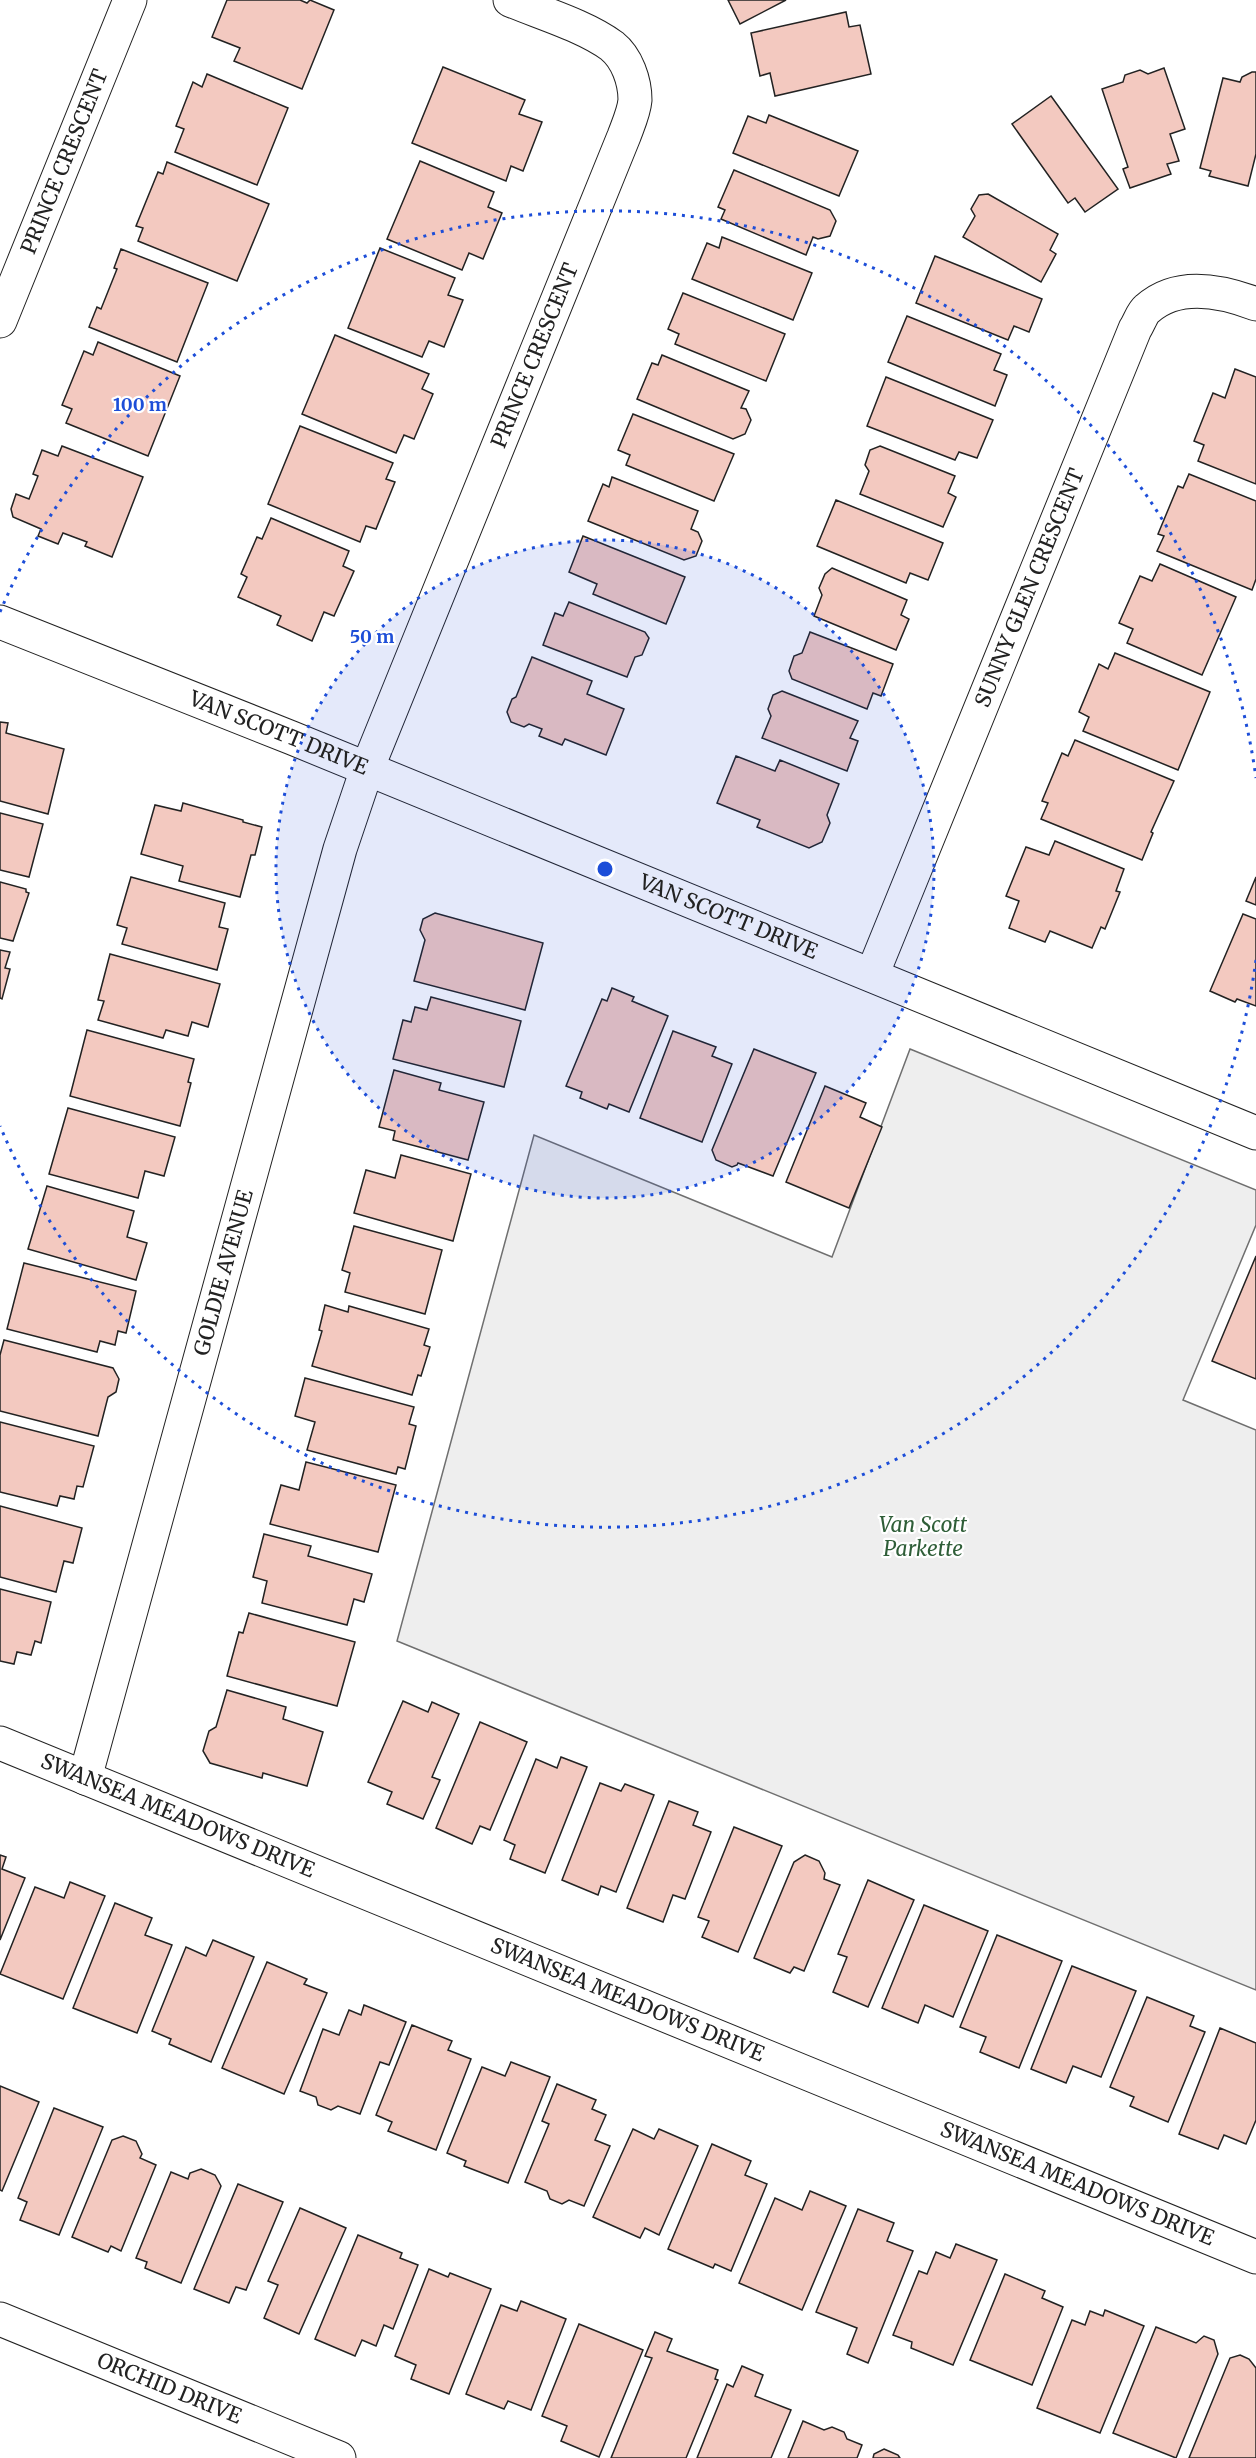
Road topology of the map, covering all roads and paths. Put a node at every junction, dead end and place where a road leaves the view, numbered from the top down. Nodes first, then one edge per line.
1 (130, 0) edge
2 (510, 0) edge
3 (1256, 304) edge
4 (0, 321) edge
5 (0, 622) edge
6 (367, 770) junction
7 (872, 975) junction
8 (1256, 1133) edge
9 (0, 1743) edge
10 (85, 1778) junction
11 (1256, 2257) edge
12 (0, 2319) edge
13 (339, 2458) edge

1 - 4 street, PRINCE CRESCENT
2 - 6 street, PRINCE CRESCENT
3 - 7 street, SUNNY GLEN CRESCENT
5 - 6 street, VAN SCOTT DRIVE
6 - 7 street, VAN SCOTT DRIVE
6 - 10 street, GOLDIE AVENUE
7 - 8 street, VAN SCOTT DRIVE
9 - 10 street, SWANSEA MEADOWS DRIVE
10 - 11 street, SWANSEA MEADOWS DRIVE
12 - 13 street, ORCHID DRIVE

